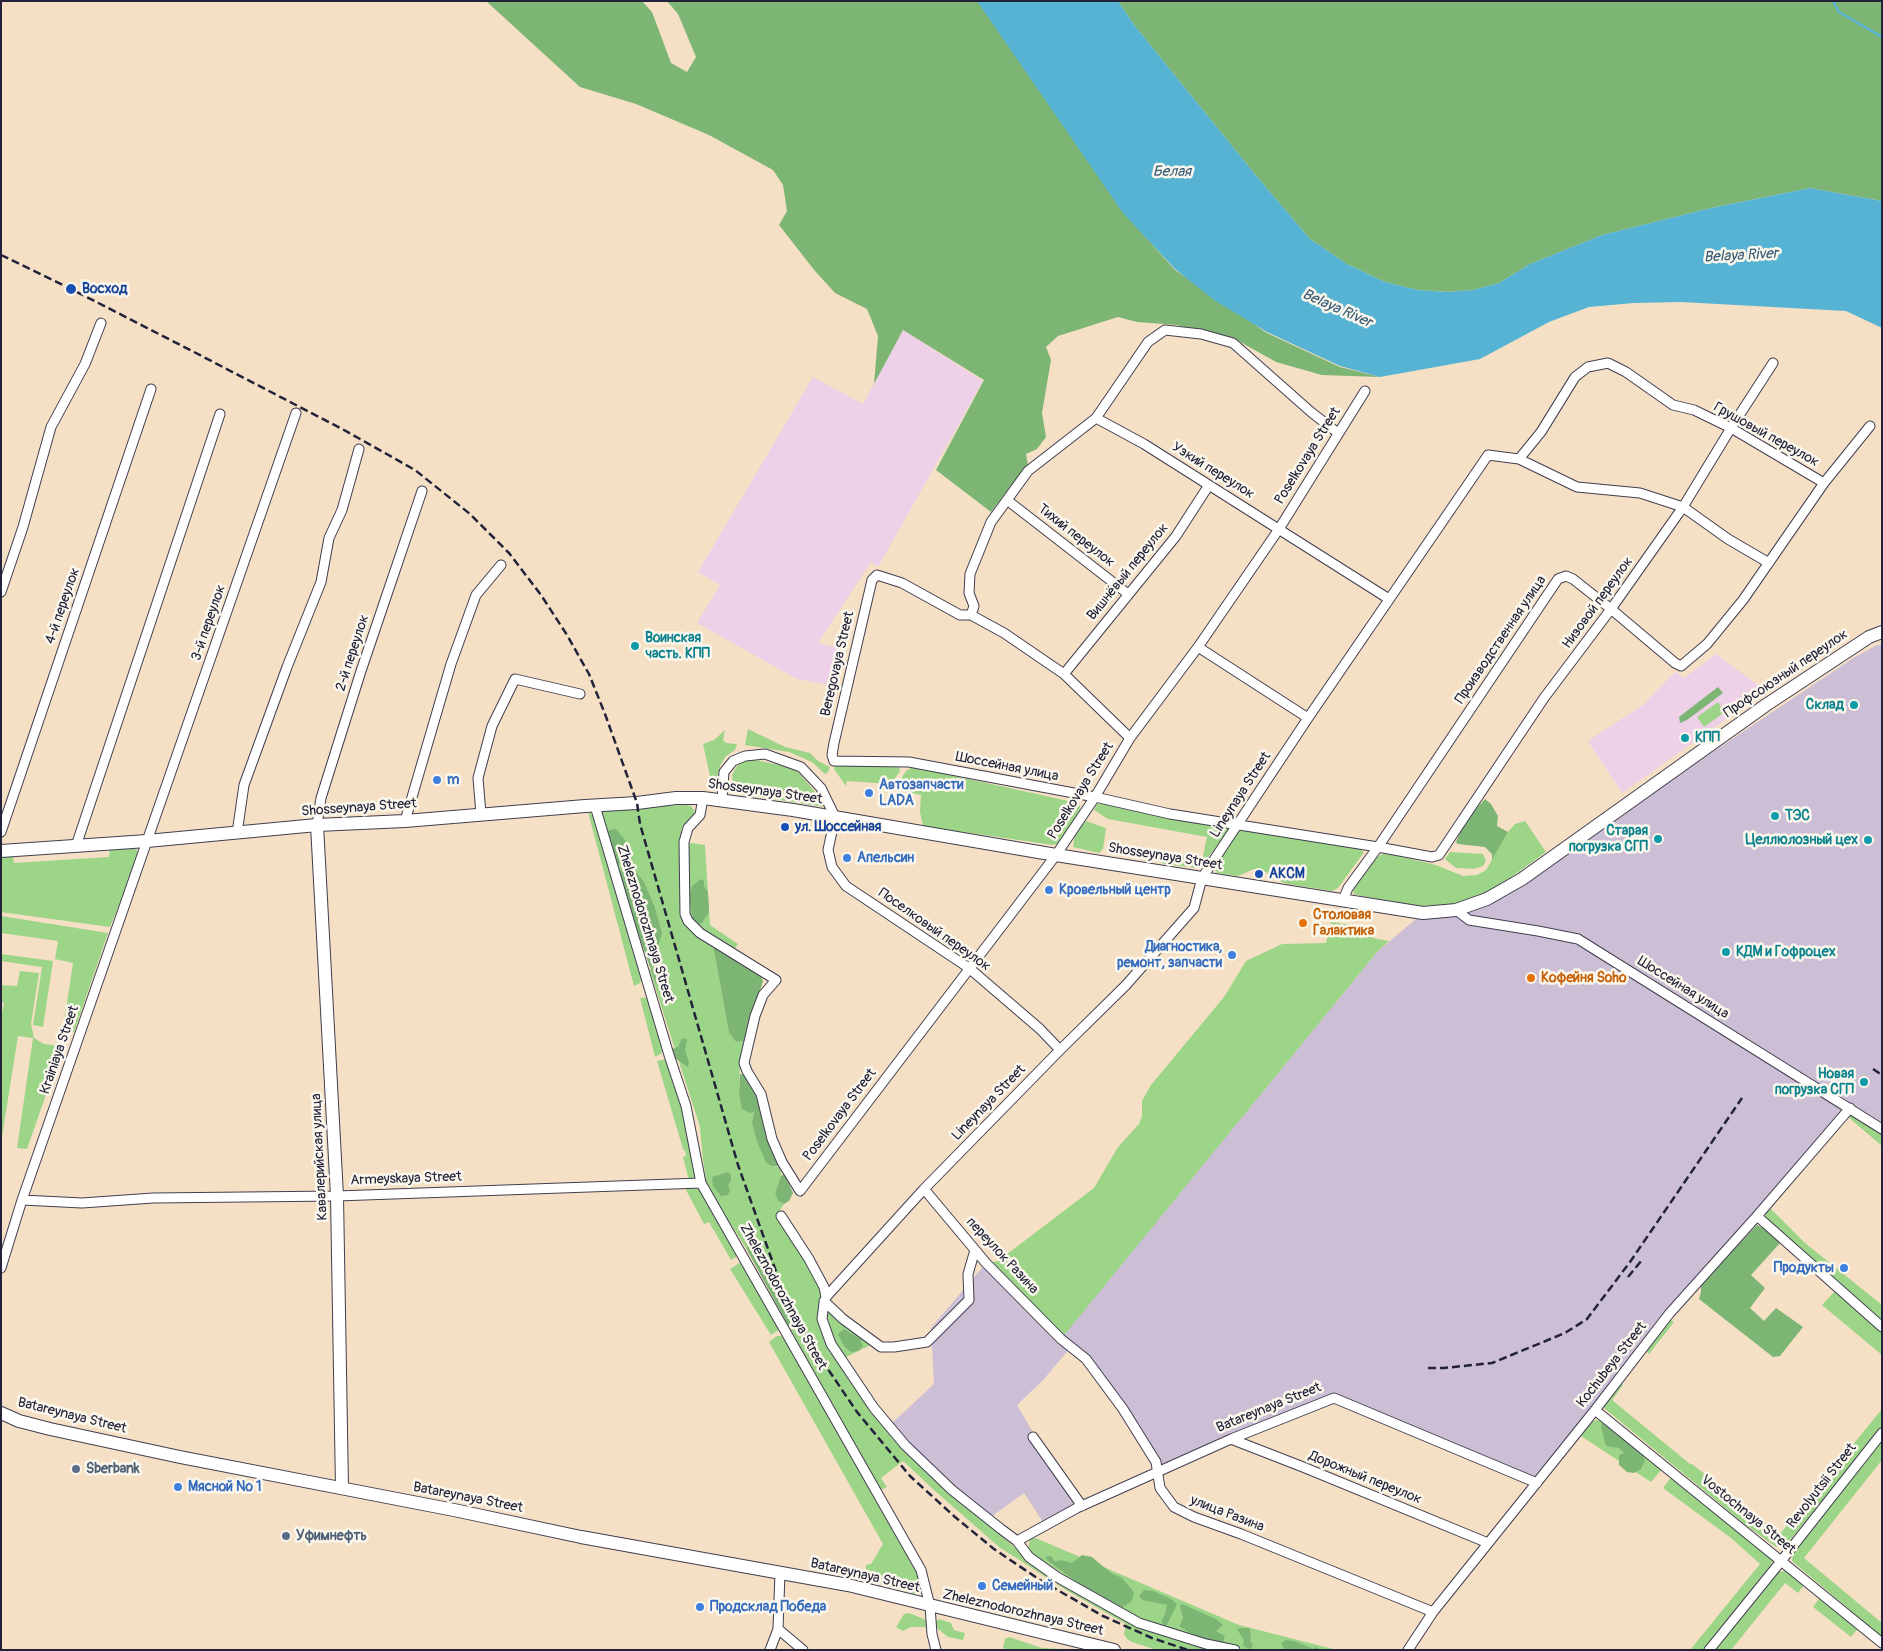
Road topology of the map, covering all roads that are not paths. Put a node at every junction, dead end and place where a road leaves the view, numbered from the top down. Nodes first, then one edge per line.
1 (101, 323) dead end
2 (1773, 363) dead end
3 (150, 389) dead end
4 (1364, 391) dead end
5 (296, 413) dead end
6 (220, 414) dead end
7 (1096, 418) junction
8 (1870, 426) dead end
9 (1731, 428) junction
10 (1338, 433) junction
11 (359, 448) dead end
12 (1519, 459) junction
13 (1824, 483) junction
14 (1209, 485) junction
15 (422, 491) dead end
16 (1007, 500) junction
17 (1683, 508) junction
18 (1279, 529) junction
19 (1769, 563) junction
20 (501, 565) dead end
21 (1, 592) edge
22 (1128, 594) junction
23 (1389, 599) junction
24 (1611, 609) junction
25 (971, 615) junction
26 (1882, 632) edge
27 (1198, 646) junction
28 (1064, 674) junction
29 (580, 694) dead end
30 (1308, 718) junction
31 (1130, 738) junction
32 (834, 761) joint
33 (1095, 797) junction
34 (703, 798) junction
35 (722, 800) junction
36 (595, 806) junction
37 (481, 814) junction
38 (835, 817) junction
39 (405, 821) junction
40 (316, 825) junction
41 (1238, 826) junction
42 (1, 832) edge
43 (236, 834) junction
44 (147, 841) junction
45 (76, 846) junction
46 (1378, 847) junction
47 (1, 851) edge
48 (1056, 855) junction
49 (1439, 855) joint
50 (1202, 878) junction
51 (1487, 899) joint
52 (1343, 900) junction
53 (1456, 910) junction
54 (969, 968) junction
55 (1060, 1050) junction
56 (1850, 1108) junction
57 (1882, 1129) edge
58 (701, 1183) junction
59 (924, 1189) junction
60 (337, 1196) junction
61 (22, 1200) junction
62 (781, 1216) dead end
63 (1757, 1216) junction
64 (975, 1250) junction
65 (1, 1268) edge
66 (825, 1299) junction
67 (1882, 1327) edge
68 (1062, 1338) joint
69 (1595, 1410) junction
70 (1, 1413) edge
71 (1882, 1433) edge
72 (1033, 1437) dead end
73 (1231, 1439) junction
74 (1157, 1473) junction
75 (1537, 1482) junction
76 (342, 1488) junction
77 (1082, 1506) junction
78 (1017, 1541) junction
79 (1488, 1543) junction
80 (1782, 1560) junction
81 (780, 1573) junction
82 (930, 1606) junction
83 (1433, 1612) junction
84 (778, 1629) junction
85 (1882, 1643) edge
86 (770, 1650) edge
87 (802, 1650) edge
88 (936, 1650) edge
89 (1114, 1650) edge
90 (1235, 1650) edge
91 (1408, 1650) edge
92 (1709, 1650) edge

1 - 21 street
2 - 9 street, Низовой переулок
3 - 42 street, 4-й переулок
4 - 10 street, Poselkovaya Street
5 - 44 street, 3-й переулок
6 - 45 street
7 - 10 street
7 - 14 street, Узкий переулок
7 - 16 street
8 - 13 street, Производственная улица
9 - 12 street, Грушовый переулок
9 - 13 street, Грушовый переулок
9 - 17 street, Низовой переулок
10 - 18 street, Poselkovaya Street
11 - 43 street
12 - 17 street
12 - 23 street, Lineynaya Street
13 - 19 street, Производственная улица
14 - 18 street, Узкий переулок
14 - 22 street, Вишнёвый переулок
15 - 40 street, 2-й переулок
16 - 22 street, Тихий переулок
16 - 25 street
17 - 19 street
17 - 24 street, Низовой переулок
18 - 23 street, Узкий переулок
18 - 27 street, Poselkovaya Street
19 - 24 street, Производственная улица
20 - 39 street
22 - 28 street, Вишнёвый переулок
23 - 30 street, Lineynaya Street
24 - 46 street, Производственная улица
24 - 49 street, Низовой переулок
25 - 28 street
25 - 32 street, Beregovaya Street
26 - 51 main road, Профсоюзный переулок
27 - 30 street
27 - 31 street, Poselkovaya Street
28 - 31 street
29 - 37 street
30 - 41 street, Lineynaya Street
31 - 33 street, Poselkovaya Street
32 - 33 street, Шоссейная улица
33 - 41 street, Шоссейная улица
33 - 48 street, Poselkovaya Street
34 - 35 main road, Shosseynaya Street
34 - 36 main road, Shosseynaya Street
34 - 54 street, Poselkovaya Street
35 - 38 main road, Shosseynaya Street
35 - 38 street
36 - 37 main road, Shosseynaya Street
36 - 58 street, Zheleznodorozhnaya Street
37 - 39 main road, Shosseynaya Street
38 - 48 main road, Shosseynaya Street
38 - 54 street, Поселковый переулок
39 - 40 main road, Shosseynaya Street
40 - 43 main road, Shosseynaya Street
40 - 60 main road, Кавалерийская улица
41 - 46 street, Шоссейная улица
41 - 50 street, Lineynaya Street
43 - 44 main road, Shosseynaya Street
44 - 45 main road, Shosseynaya Street
44 - 61 street, Krainiaya Street
45 - 47 main road, Shosseynaya Street
46 - 49 street, Шоссейная улица
46 - 52 street, Производственная улица
48 - 50 main road, Shosseynaya Street
48 - 54 street, Poselkovaya Street
50 - 52 main road, Shosseynaya Street
50 - 55 street, Lineynaya Street
51 - 53 main road, Shosseynaya Street
52 - 53 main road, Shosseynaya Street
53 - 56 street, Шоссейная улица
54 - 55 street, Поселковый переулок
55 - 59 street, Lineynaya Street
56 - 57 street, Шоссейная улица
56 - 63 street, Kochubeya Street
58 - 60 street, Armeyskaya Street
58 - 82 street, Zheleznodorozhnaya Street
59 - 64 street, переулок Разина
59 - 66 street, Lineynaya Street
60 - 61 street, Armeyskaya Street
60 - 76 main road, Кавалерийская улица
61 - 65 street, Krainiaya Street
62 - 66 street, Zheleznodorozhnaya Street
63 - 67 street
63 - 69 street, Kochubeya Street
64 - 66 street
64 - 68 street, переулок Разина
66 - 78 street, Zheleznodorozhnaya Street
68 - 74 street, улица Разина
69 - 75 street, Kochubeya Street
69 - 80 street, Vostochnaya Street
70 - 76 main road, Batareynaya Street
71 - 80 street, Revolyutsii Street
72 - 77 street
73 - 74 street, Batareynaya Street
73 - 75 street, Batareynaya Street
73 - 79 street, Дорожный переулок
74 - 77 street, Batareynaya Street
74 - 83 street, улица Разина
75 - 79 street, Kochubeya Street
76 - 81 main road, Batareynaya Street
77 - 78 street, Batareynaya Street
78 - 90 street, Zheleznodorozhnaya Street
79 - 83 street, Kochubeya Street
80 - 85 street, Vostochnaya Street
80 - 92 street, Revolyutsii Street
81 - 82 main road, Batareynaya Street
81 - 84 street
82 - 88 street
82 - 89 main road, Zheleznodorozhnaya Street
83 - 91 street, Kochubeya Street
84 - 86 street
84 - 87 street

